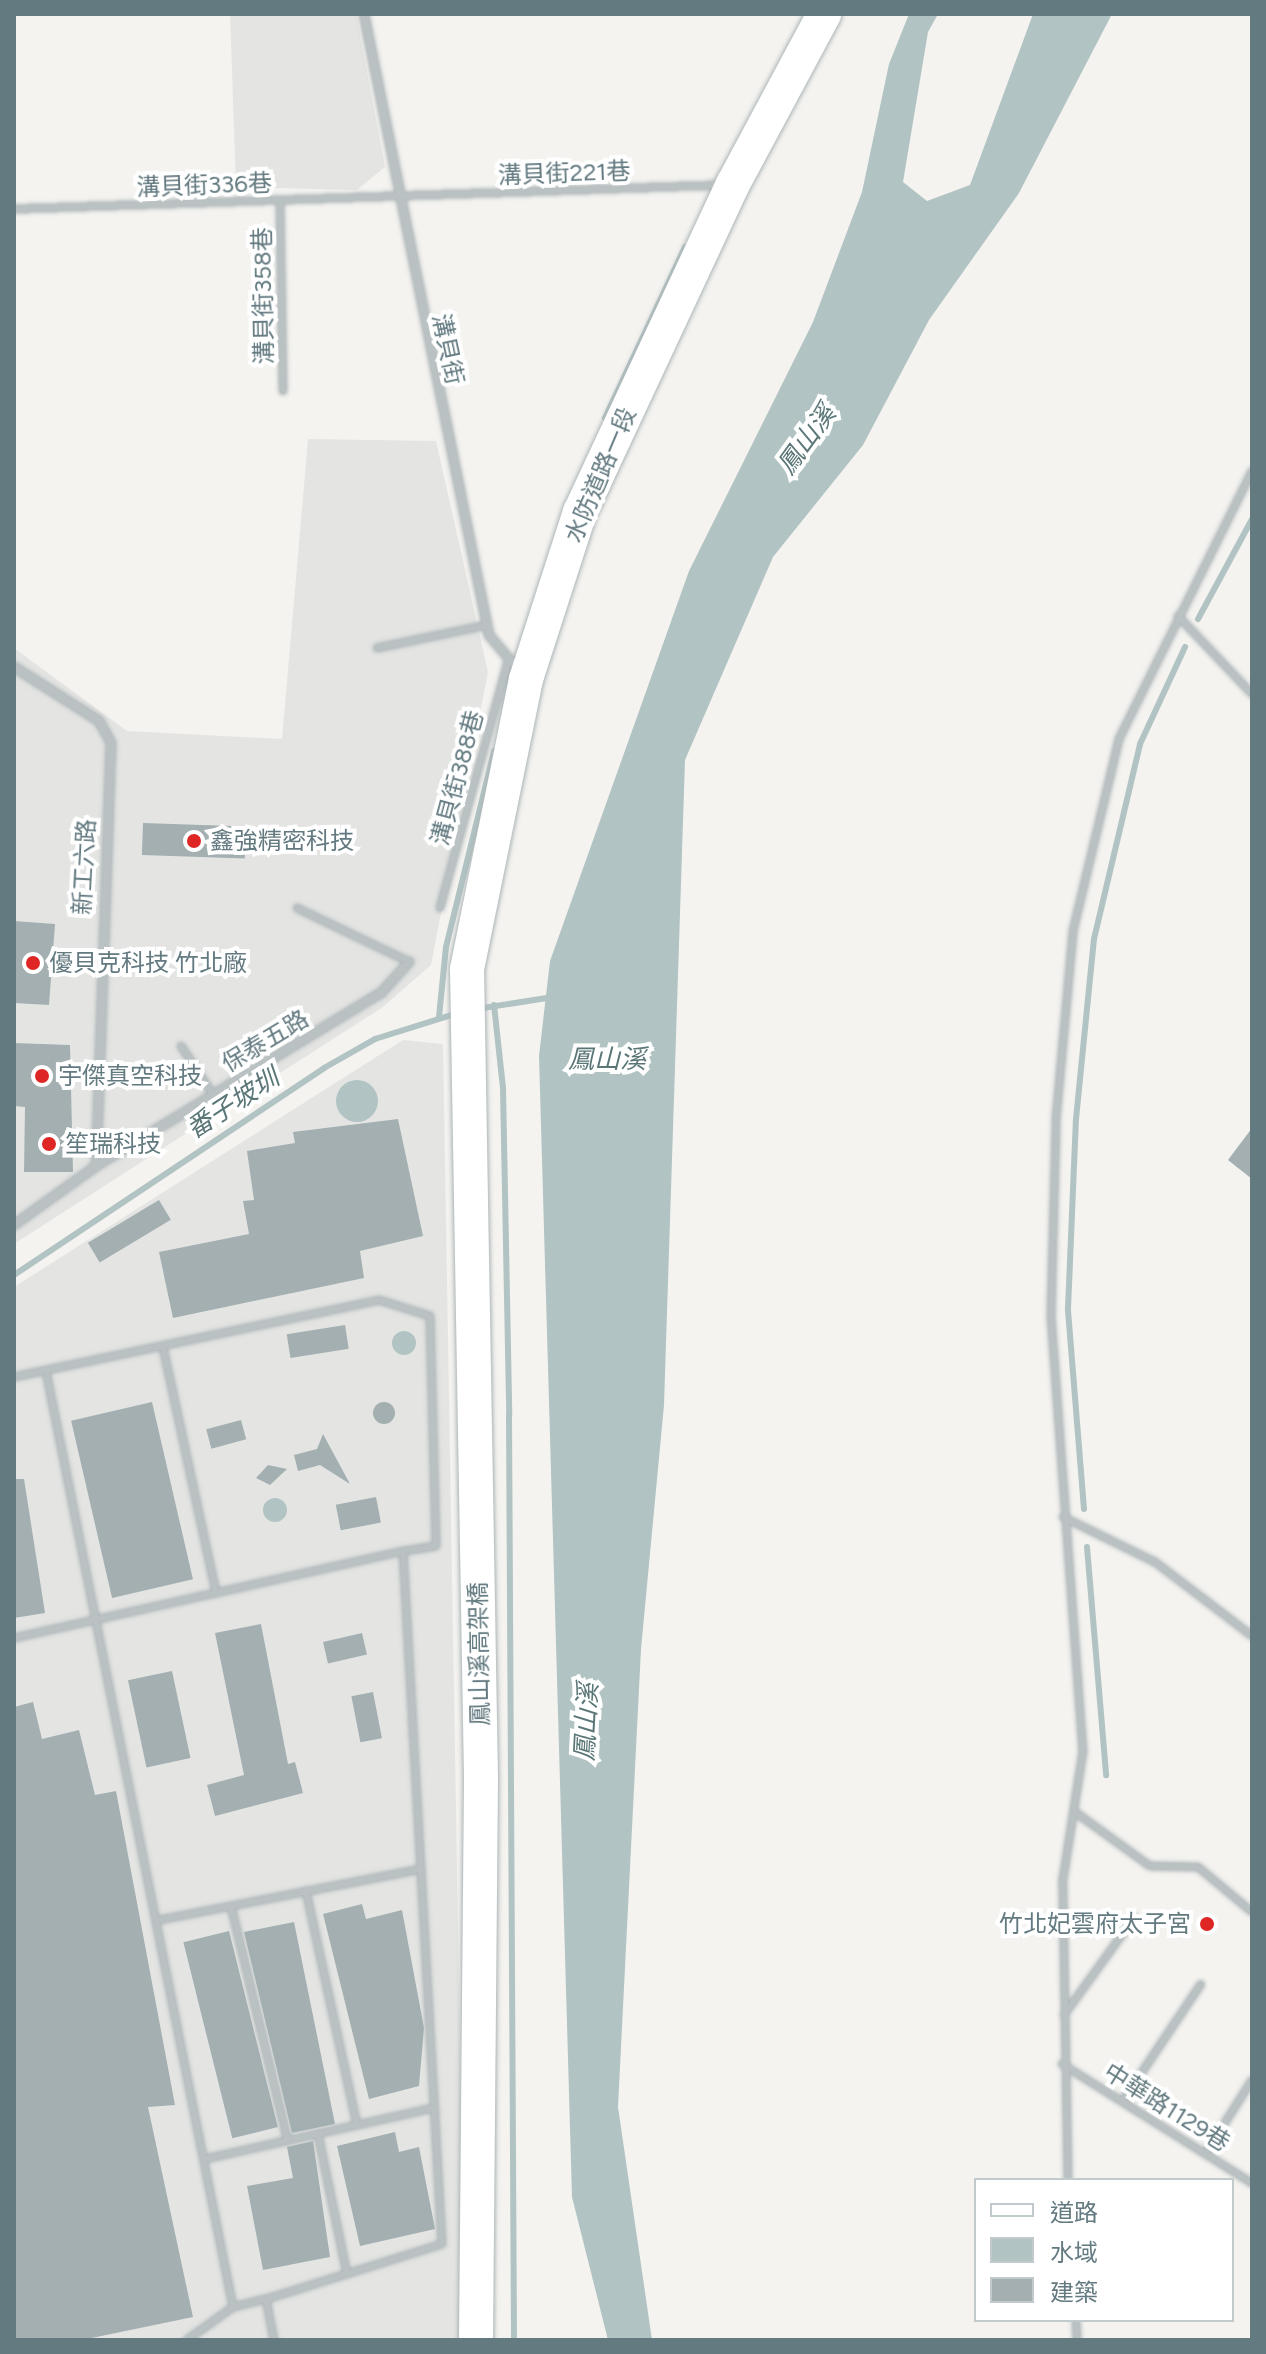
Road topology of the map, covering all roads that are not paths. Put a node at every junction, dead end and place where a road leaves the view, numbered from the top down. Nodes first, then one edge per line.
1 (364, 14) edge
2 (824, 14) edge
3 (733, 184) junction
4 (396, 197) junction
5 (280, 201) junction
6 (14, 209) edge
7 (283, 391) dead end
8 (1252, 471) edge
9 (1178, 616) junction
10 (487, 625) junction
11 (377, 648) dead end
12 (14, 667) edge
13 (517, 669) junction
14 (1252, 694) edge
15 (297, 908) dead end
16 (440, 908) dead end
17 (409, 962) joint
18 (467, 969) joint
19 (181, 1046) dead end
20 (214, 1096) junction
21 (96, 1166) junction
22 (14, 1225) edge
23 (163, 1347) junction
24 (46, 1371) junction
25 (14, 1377) edge
26 (1063, 1517) junction
27 (403, 1551) junction
28 (216, 1593) junction
29 (96, 1620) junction
30 (1252, 1636) edge
31 (14, 1638) edge
32 (1075, 1812) junction
33 (421, 1869) junction
34 (306, 1891) junction
35 (231, 1906) junction
36 (1252, 1912) edge
37 (1134, 1918) dead end
38 (159, 1920) junction
39 (1201, 1984) dead end
40 (1064, 2015) junction
41 (1062, 2064) junction
42 (1252, 2080) edge
43 (1124, 2099) junction
44 (434, 2108) junction
45 (357, 2125) junction
46 (318, 2134) junction
47 (288, 2141) junction
48 (1207, 2151) junction
49 (205, 2159) junction
50 (1068, 2178) edge
51 (1252, 2183) edge
52 (347, 2274) junction
53 (266, 2299) junction
54 (233, 2307) junction
55 (187, 2340) edge
56 (274, 2340) edge
57 (476, 2340) edge

1 - 4 street, 溝貝街
2 - 3 street, 水防道路一段
3 - 4 lane, 溝貝街221巷
3 - 13 street, 水防道路一段
4 - 5 lane, 溝貝街336巷
4 - 10 street, 溝貝街
5 - 6 lane, 溝貝街336巷
5 - 7 lane, 溝貝街358巷
8 - 9 lane
9 - 14 lane
9 - 26 lane
10 - 11 lane
10 - 13 street, 溝貝街
12 - 21 street, 新工六路
13 - 16 lane, 溝貝街388巷
13 - 18 street, 水防道路一段
15 - 17 lane
17 - 20 street, 保泰五路
18 - 57 street, 鳳山溪高架橋
19 - 20 lane
20 - 21 street, 保泰五路
21 - 22 street, 保泰五路
23 - 24 lane
23 - 27 lane
23 - 28 lane
24 - 25 lane
24 - 29 lane
26 - 30 lane
26 - 32 lane
27 - 28 lane
27 - 33 lane
28 - 29 lane
29 - 31 lane
29 - 38 lane
32 - 36 lane
32 - 40 lane
33 - 34 lane
33 - 44 lane
34 - 35 lane
34 - 45 lane
35 - 38 lane
35 - 47 lane
37 - 40 lane
38 - 49 lane
39 - 43 lane
40 - 41 lane
41 - 43 lane, 中華路1129巷
41 - 50 lane
42 - 48 lane
43 - 48 lane, 中華路1129巷
44 - 45 lane
44 - 52 lane
45 - 46 lane
46 - 47 lane
46 - 52 lane
47 - 49 lane
48 - 51 lane, 中華路1129巷
49 - 54 lane
52 - 53 lane
53 - 54 lane
53 - 56 lane
54 - 55 lane

